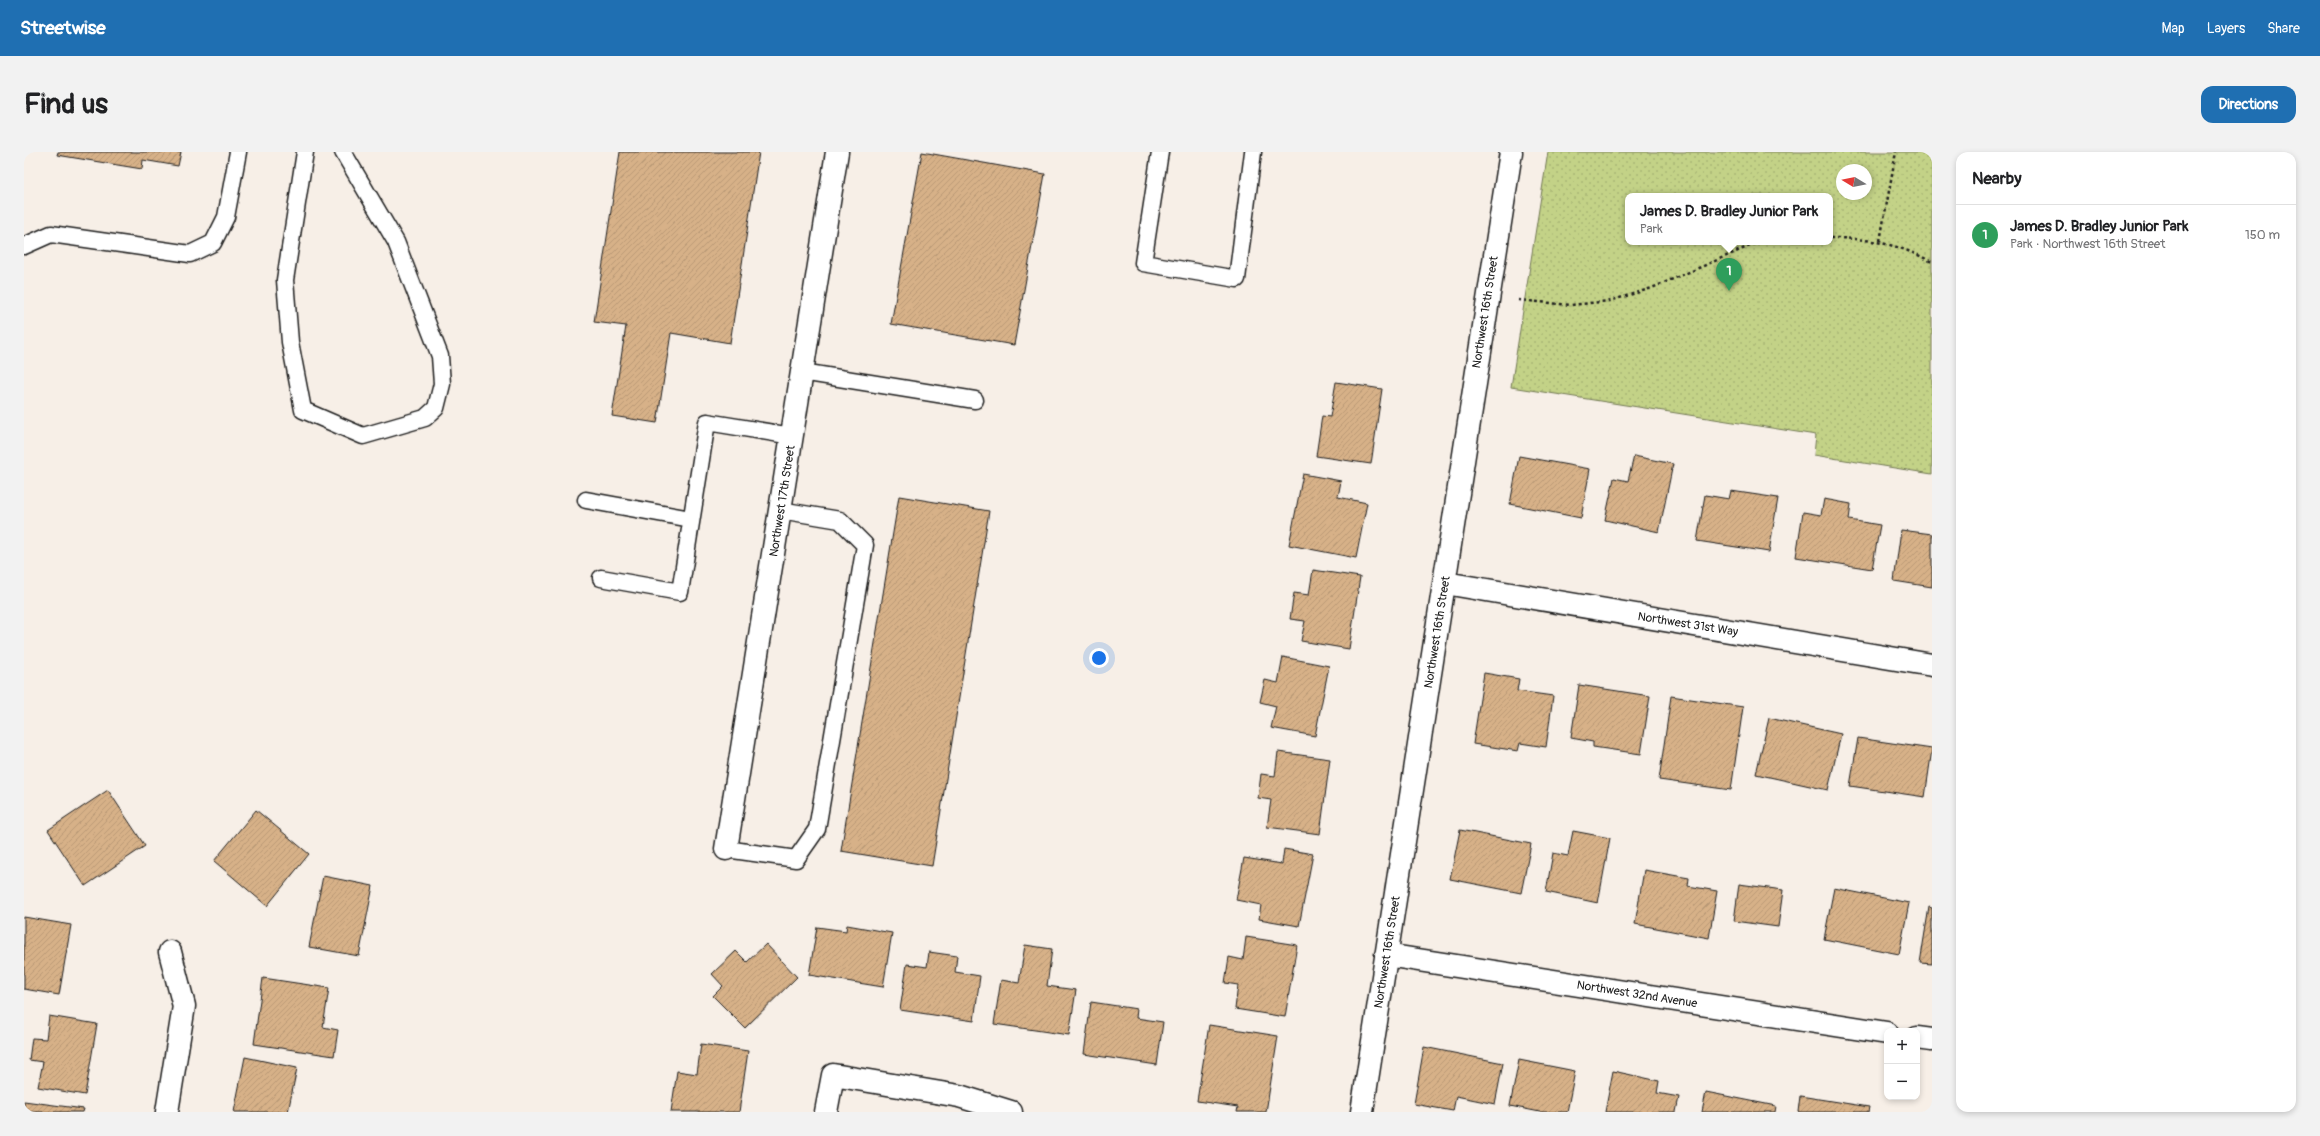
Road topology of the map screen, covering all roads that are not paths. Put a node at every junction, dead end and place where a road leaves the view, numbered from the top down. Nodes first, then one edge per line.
1 (238, 152) edge
2 (305, 152) edge
3 (343, 152) edge
4 (837, 152) edge
5 (1160, 152) edge
6 (1253, 152) edge
7 (1506, 154) edge
8 (24, 246) edge
9 (802, 372) junction
10 (975, 400) dead end
11 (792, 436) junction
12 (586, 500) dead end
13 (780, 510) junction
14 (691, 519) junction
15 (601, 578) dead end
16 (1445, 583) junction
17 (1932, 665) edge
18 (726, 849) joint
19 (170, 952) dead end
20 (1386, 955) junction
21 (1884, 1033) edge
22 (1920, 1038) edge
23 (1932, 1040) edge
24 (167, 1112) edge
25 (826, 1112) edge
26 (1012, 1112) edge
27 (1362, 1112) edge

1 - 8 lane
2 - 3 lane
4 - 9 street, Northwest 17th Street
5 - 6 lane
7 - 16 street, Northwest 16th Street
9 - 10 lane
9 - 11 street, Northwest 17th Street
11 - 13 street, Northwest 17th Street
11 - 14 lane
12 - 14 lane
13 - 18 street, Northwest 17th Street
13 - 18 lane
14 - 15 lane
16 - 17 street, Northwest 31st Way
16 - 20 street, Northwest 16th Street
19 - 24 street
20 - 21 street, Northwest 32nd Avenue
20 - 27 street, Northwest 16th Street
22 - 23 street
25 - 26 street

